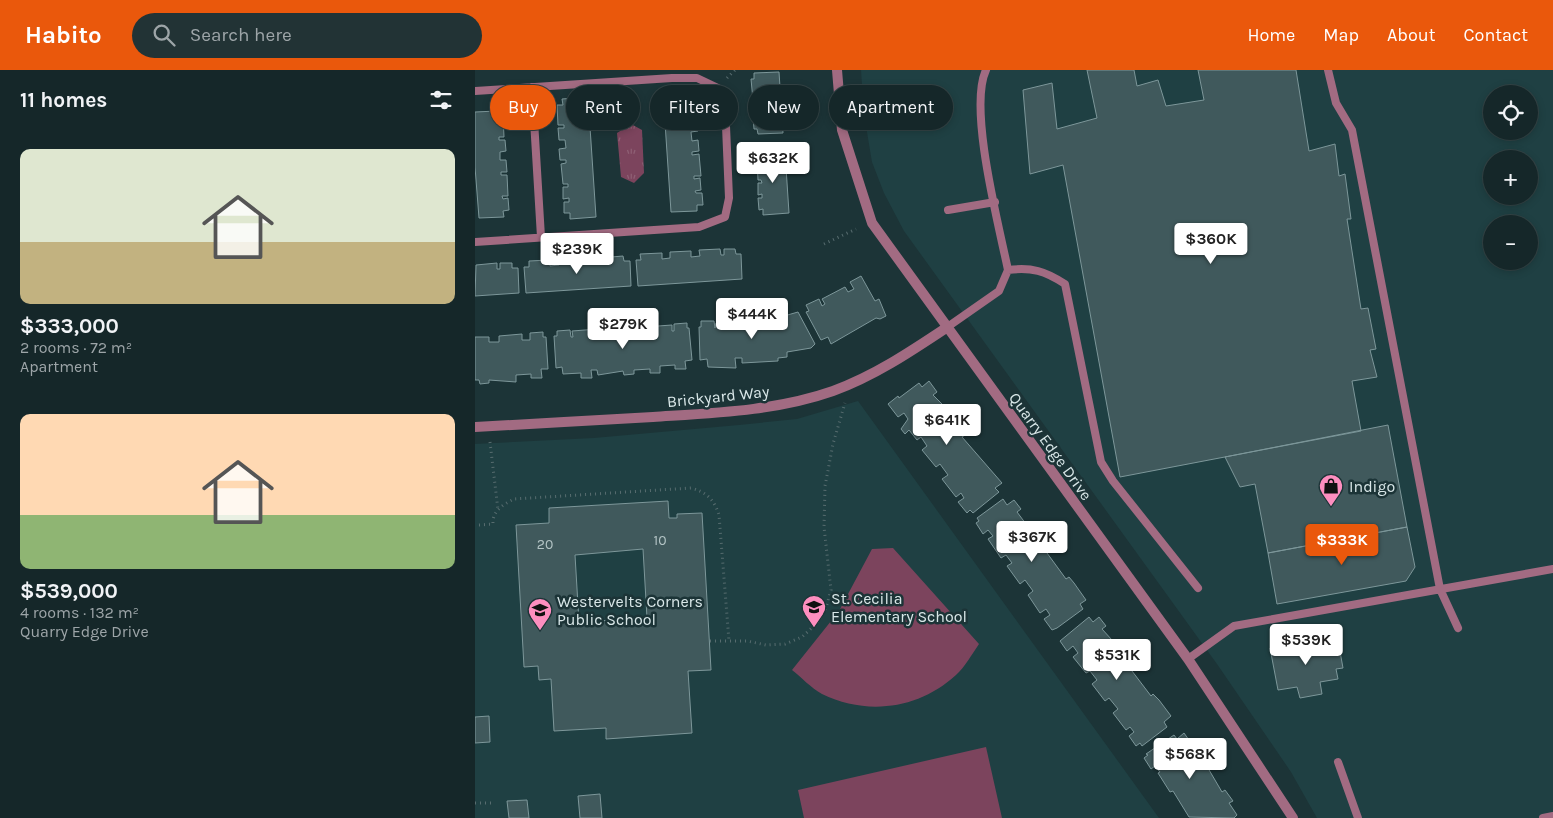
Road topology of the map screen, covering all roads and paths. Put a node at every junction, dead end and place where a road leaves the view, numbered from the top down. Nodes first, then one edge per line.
1 (735, 70) edge
2 (837, 70) edge
3 (986, 70) edge
4 (1328, 70) edge
5 (727, 78) dead end
6 (556, 85) edge
7 (490, 90) edge
8 (475, 91) edge
9 (535, 130) edge
10 (995, 202) junction
11 (948, 210) dead end
12 (856, 229) dead end
13 (541, 237) junction
14 (475, 242) edge
15 (824, 244) dead end
16 (1008, 270) junction
17 (946, 328) junction
18 (845, 403) dead end
19 (475, 427) edge
20 (490, 442) dead end
21 (497, 510) junction
22 (479, 525) dead end
23 (1553, 569) edge
24 (1198, 588) dead end
25 (1440, 589) junction
26 (1458, 628) dead end
27 (709, 641) dead end
28 (729, 641) junction
29 (1188, 659) junction
30 (1338, 762) dead end
31 (475, 803) edge
32 (491, 803) dead end
33 (1553, 816) edge
34 (1293, 818) edge
35 (1359, 818) edge
36 (1543, 818) edge

1 - 5 path
2 - 17 street, Quarry Edge Drive
3 - 10 lane
4 - 25 lane
6 - 13 lane
7 - 8 lane
9 - 13 lane
10 - 11 lane
10 - 16 lane
12 - 15 path
13 - 14 lane
16 - 17 lane
16 - 24 lane
17 - 19 street, Brickyard Way
17 - 29 street, Quarry Edge Drive
18 - 28 path
20 - 21 path
21 - 22 path
21 - 28 path
23 - 25 lane
25 - 26 lane
25 - 29 lane
27 - 28 path
29 - 34 street, Quarry Edge Drive
30 - 35 lane
31 - 32 path
33 - 36 lane

